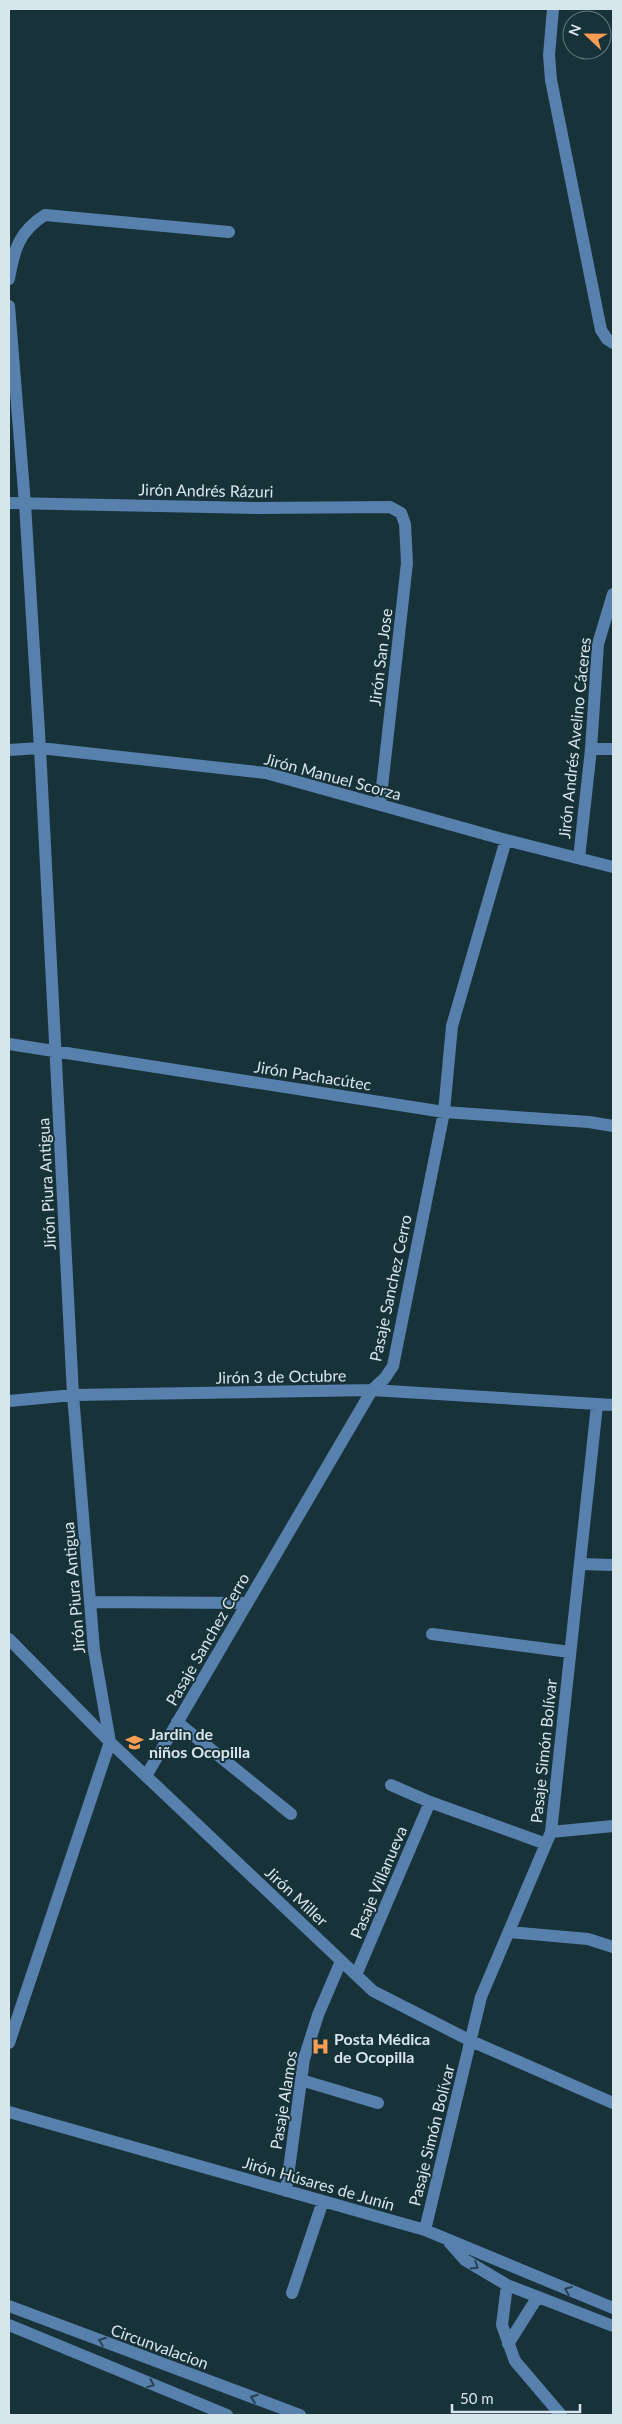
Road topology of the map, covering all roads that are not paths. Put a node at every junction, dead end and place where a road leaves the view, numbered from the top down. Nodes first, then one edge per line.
1 (554, 9) edge
2 (228, 232) dead end
3 (9, 279) edge
4 (9, 306) edge
5 (613, 343) edge
6 (9, 503) edge
7 (24, 504) junction
8 (401, 513) joint
9 (613, 594) edge
10 (40, 748) junction
11 (591, 749) junction
12 (9, 750) edge
13 (613, 750) edge
14 (380, 805) junction
15 (506, 840) junction
16 (579, 858) junction
17 (613, 867) edge
18 (9, 1044) edge
19 (55, 1052) junction
20 (444, 1112) junction
21 (613, 1126) edge
22 (372, 1390) junction
23 (73, 1395) junction
24 (9, 1401) edge
25 (596, 1405) junction
26 (613, 1405) edge
27 (580, 1564) junction
28 (613, 1565) edge
29 (90, 1602) junction
30 (247, 1603) junction
31 (432, 1634) dead end
32 (9, 1639) edge
33 (570, 1652) junction
34 (177, 1722) junction
35 (110, 1742) junction
36 (146, 1776) junction
37 (390, 1785) dead end
38 (430, 1802) junction
39 (291, 1814) dead end
40 (613, 1826) edge
41 (549, 1838) junction
42 (509, 1932) junction
43 (613, 1948) edge
44 (341, 1961) junction
45 (356, 1975) junction
46 (471, 2041) junction
47 (9, 2042) edge
48 (301, 2080) junction
49 (378, 2103) dead end
50 (613, 2104) edge
51 (9, 2112) edge
52 (286, 2191) junction
53 (323, 2201) junction
54 (424, 2230) junction
55 (448, 2240) junction
56 (507, 2285) junction
57 (292, 2293) dead end
58 (537, 2298) junction
59 (9, 2306) edge
60 (613, 2308) edge
61 (9, 2325) edge
62 (613, 2326) edge
63 (508, 2344) junction
64 (227, 2415) edge
65 (300, 2415) edge
66 (561, 2415) edge

1 - 5 street
2 - 3 street
4 - 7 street, Jirón Piura Antigua
6 - 7 street, Jirón Andrés Rázuri
7 - 8 street, Jirón Andrés Rázuri
7 - 10 street, Jirón Piura Antigua
8 - 14 street, Jirón San Jose
9 - 11 street, Jirón Andrés Avelino Cáceres
10 - 12 street, Jirón Manuel Scorza
10 - 14 street, Jirón Manuel Scorza
10 - 19 street, Jirón Piura Antigua
11 - 13 street
11 - 16 street, Jirón Andrés Avelino Cáceres
14 - 15 street, Jirón Manuel Scorza
15 - 16 street, Jirón Manuel Scorza
15 - 20 street, Pasaje Sanchez Cerro
16 - 17 street, Jirón Manuel Scorza
18 - 19 street, Jirón Pachacútec
19 - 20 street, Jirón Pachacútec
19 - 23 street, Jirón Piura Antigua
20 - 21 street, Jirón Pachacútec
20 - 22 street, Pasaje Sanchez Cerro
22 - 23 street, Jirón 3 de Octubre
22 - 25 street, Jirón 3 de Octubre
22 - 30 street, Pasaje Sanchez Cerro
23 - 24 street, Jirón 3 de Octubre
23 - 29 street, Jirón Piura Antigua
25 - 26 street, Jirón 3 de Octubre
25 - 27 street, Pasaje Simón Bolívar
27 - 28 street
27 - 33 street, Pasaje Simón Bolívar
29 - 30 street
29 - 35 street, Jirón Piura Antigua
30 - 34 street, Pasaje Sanchez Cerro
31 - 33 street
32 - 35 street, Jirón Miller
33 - 41 street, Pasaje Simón Bolívar
34 - 36 street, Pasaje Sanchez Cerro
34 - 39 street
35 - 36 street, Jirón Miller
35 - 47 street, Jirón Piura Antigua
36 - 44 street, Jirón Miller
37 - 38 street
38 - 41 street
38 - 45 street, Pasaje Villanueva
40 - 41 street
41 - 42 street, Pasaje Simón Bolívar
42 - 43 street
42 - 46 street, Pasaje Simón Bolívar
44 - 45 street, Jirón Miller
44 - 48 street, Pasaje Alamos
45 - 46 street, Jirón Miller
46 - 50 street, Jirón Miller
46 - 54 street, Pasaje Simón Bolívar
48 - 49 street
48 - 52 street, Pasaje Alamos
51 - 52 street, Jirón Húsares de Junín
52 - 53 street, Jirón Húsares de Junín
53 - 54 street, Jirón Húsares de Junín
53 - 57 street
54 - 55 street, Jirón Húsares de Junín
55 -> 56 street
60 -> 55 street, Jirón Húsares de Junín
56 - 58 street
56 - 63 street
58 - 62 street
58 - 63 street
65 -> 59 street, Circunvalacion
61 -> 64 street
63 - 66 street

